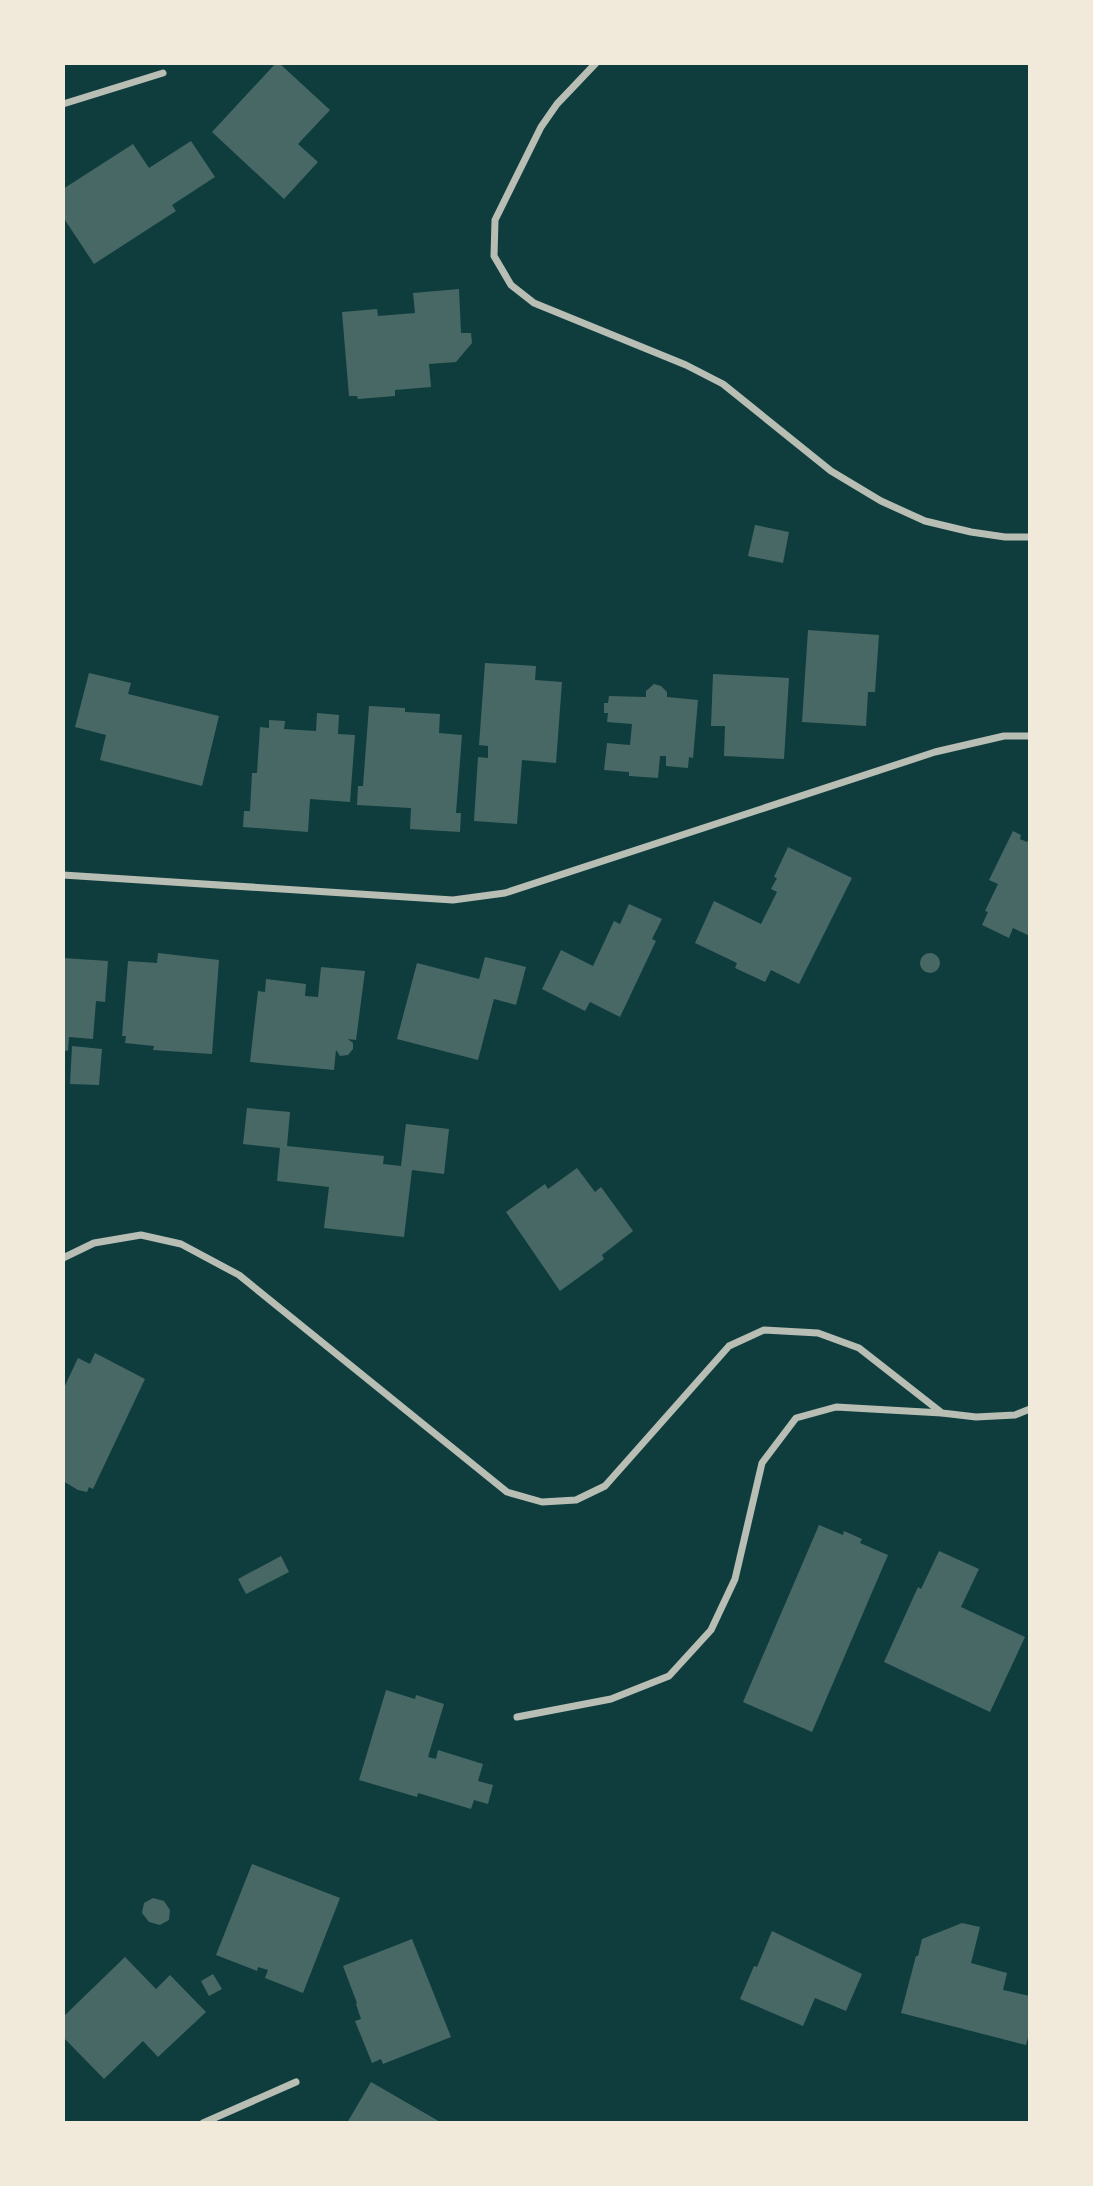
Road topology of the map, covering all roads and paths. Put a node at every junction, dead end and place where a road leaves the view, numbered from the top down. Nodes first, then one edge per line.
1 (596, 63) edge
2 (163, 73) dead end
3 (63, 104) edge
4 (1030, 537) edge
5 (1030, 736) edge
6 (63, 875) edge
7 (63, 1258) edge
8 (1030, 1409) edge
9 (942, 1413) junction
10 (517, 1717) dead end
11 (296, 2082) dead end
12 (203, 2123) edge

1 - 4 street
2 - 3 street
5 - 6 street
7 - 9 street
8 - 9 street
9 - 10 street
11 - 12 street

